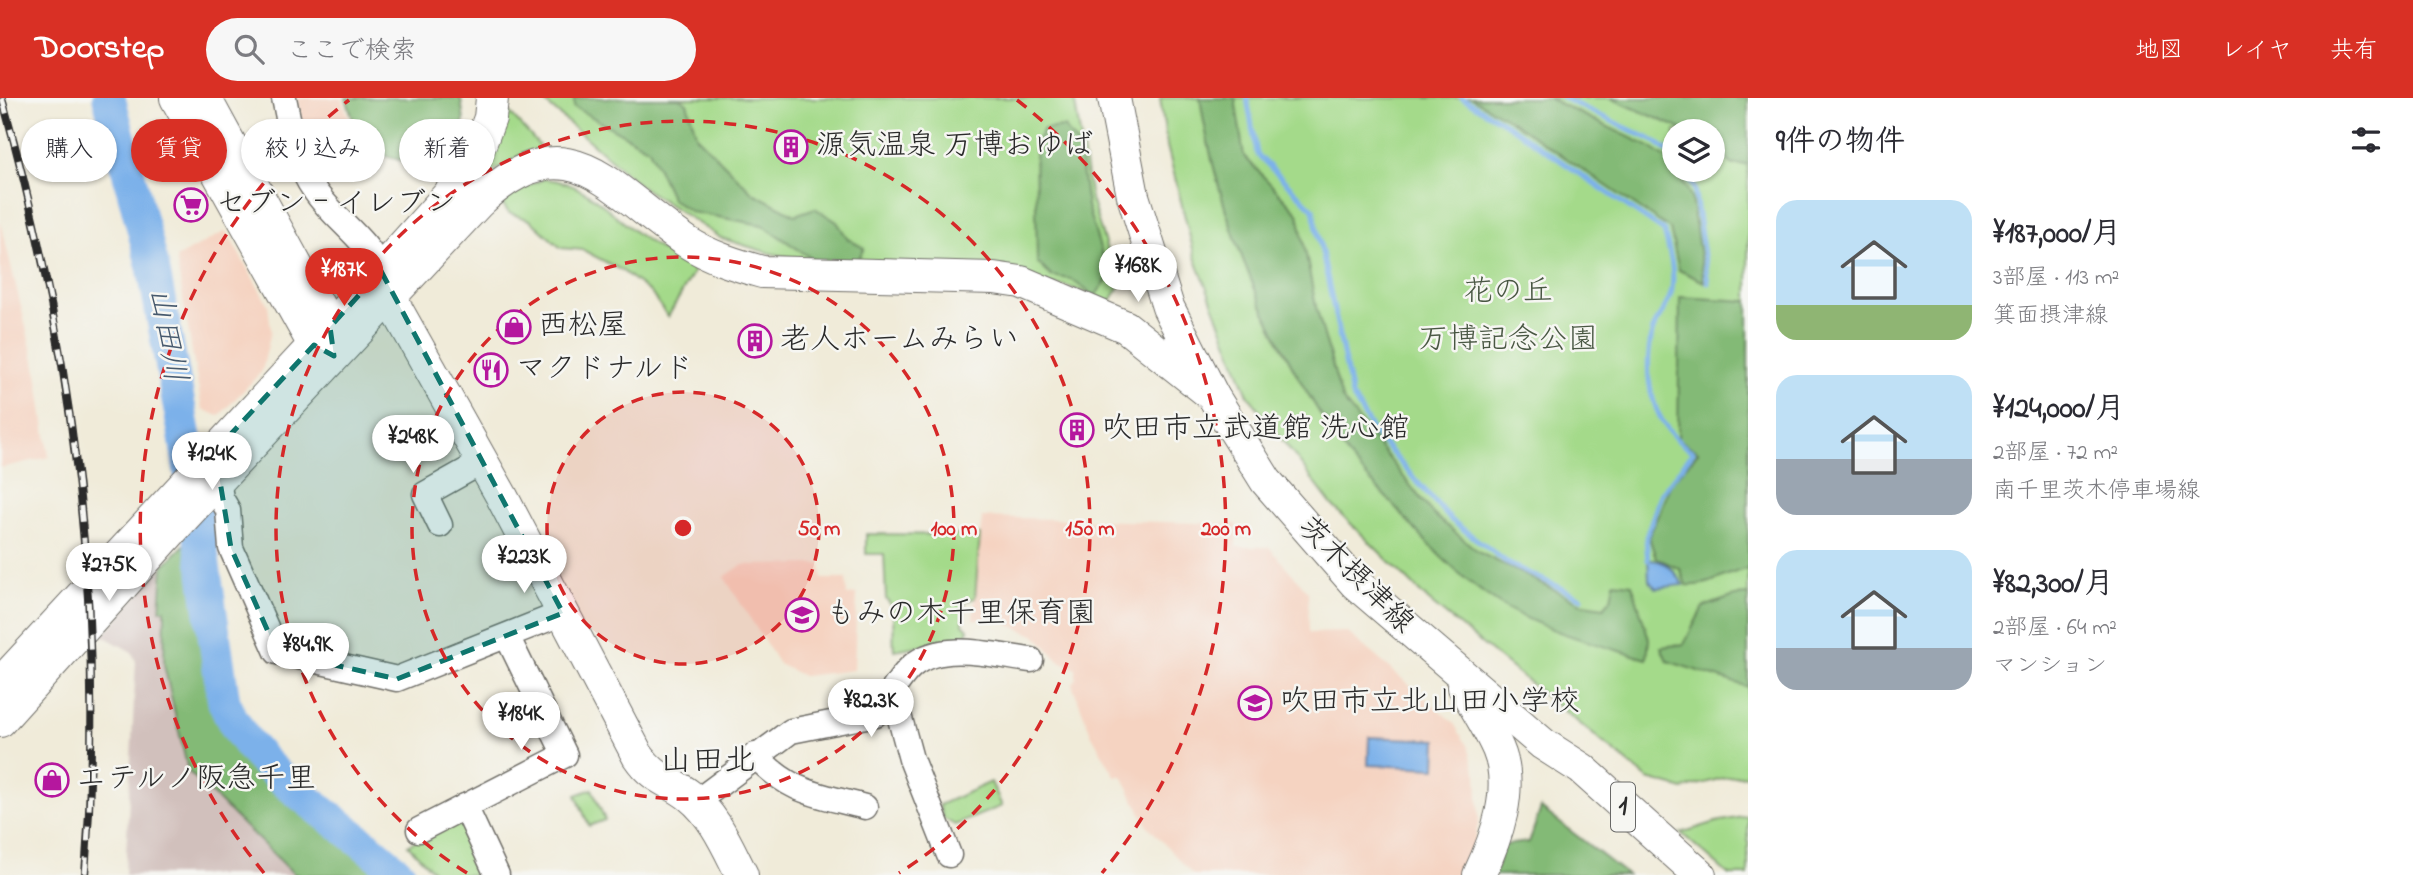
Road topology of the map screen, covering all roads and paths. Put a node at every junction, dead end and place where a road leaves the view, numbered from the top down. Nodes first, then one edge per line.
1 (176, 98) edge
2 (205, 98) edge
3 (284, 98) edge
4 (492, 98) edge
5 (1114, 98) edge
6 (386, 284) junction
7 (326, 343) junction
8 (1213, 396) junction
9 (482, 463) junction
10 (202, 481) junction
11 (440, 525) dead end
12 (563, 613) junction
13 (507, 636) junction
14 (1031, 660) dead end
15 (1452, 667) junction
16 (0, 684) edge
17 (893, 693) junction
18 (0, 721) edge
19 (1543, 744) junction
20 (755, 755) junction
21 (696, 802) junction
22 (465, 806) junction
23 (865, 807) dead end
24 (419, 830) dead end
25 (949, 855) dead end
26 (498, 875) edge
27 (742, 875) edge
28 (1479, 875) edge
29 (1681, 875) edge
30 (1700, 875) edge

1 - 7 main road
2 - 7 main road
3 - 6 street
4 - 6 main road
5 - 8 main road, 茨木摂津線 / 1
6 - 7 main road
6 - 8 main road
6 - 9 main road
7 - 10 main road
8 - 15 main road, 茨木摂津線 / 1
9 - 11 street
9 - 12 main road
10 - 13 street
10 - 16 main road
10 - 18 main road
12 - 13 street
12 - 21 main road
13 - 22 street
14 - 17 street
15 - 19 main road, 茨木摂津線 / 1
15 - 28 main road
17 - 20 street
17 - 25 street
19 - 29 main road, 茨木摂津線 / 1
19 - 30 main road, 茨木摂津線 / 1
20 - 21 street
20 - 23 street
21 - 27 main road
22 - 24 street
22 - 26 street

